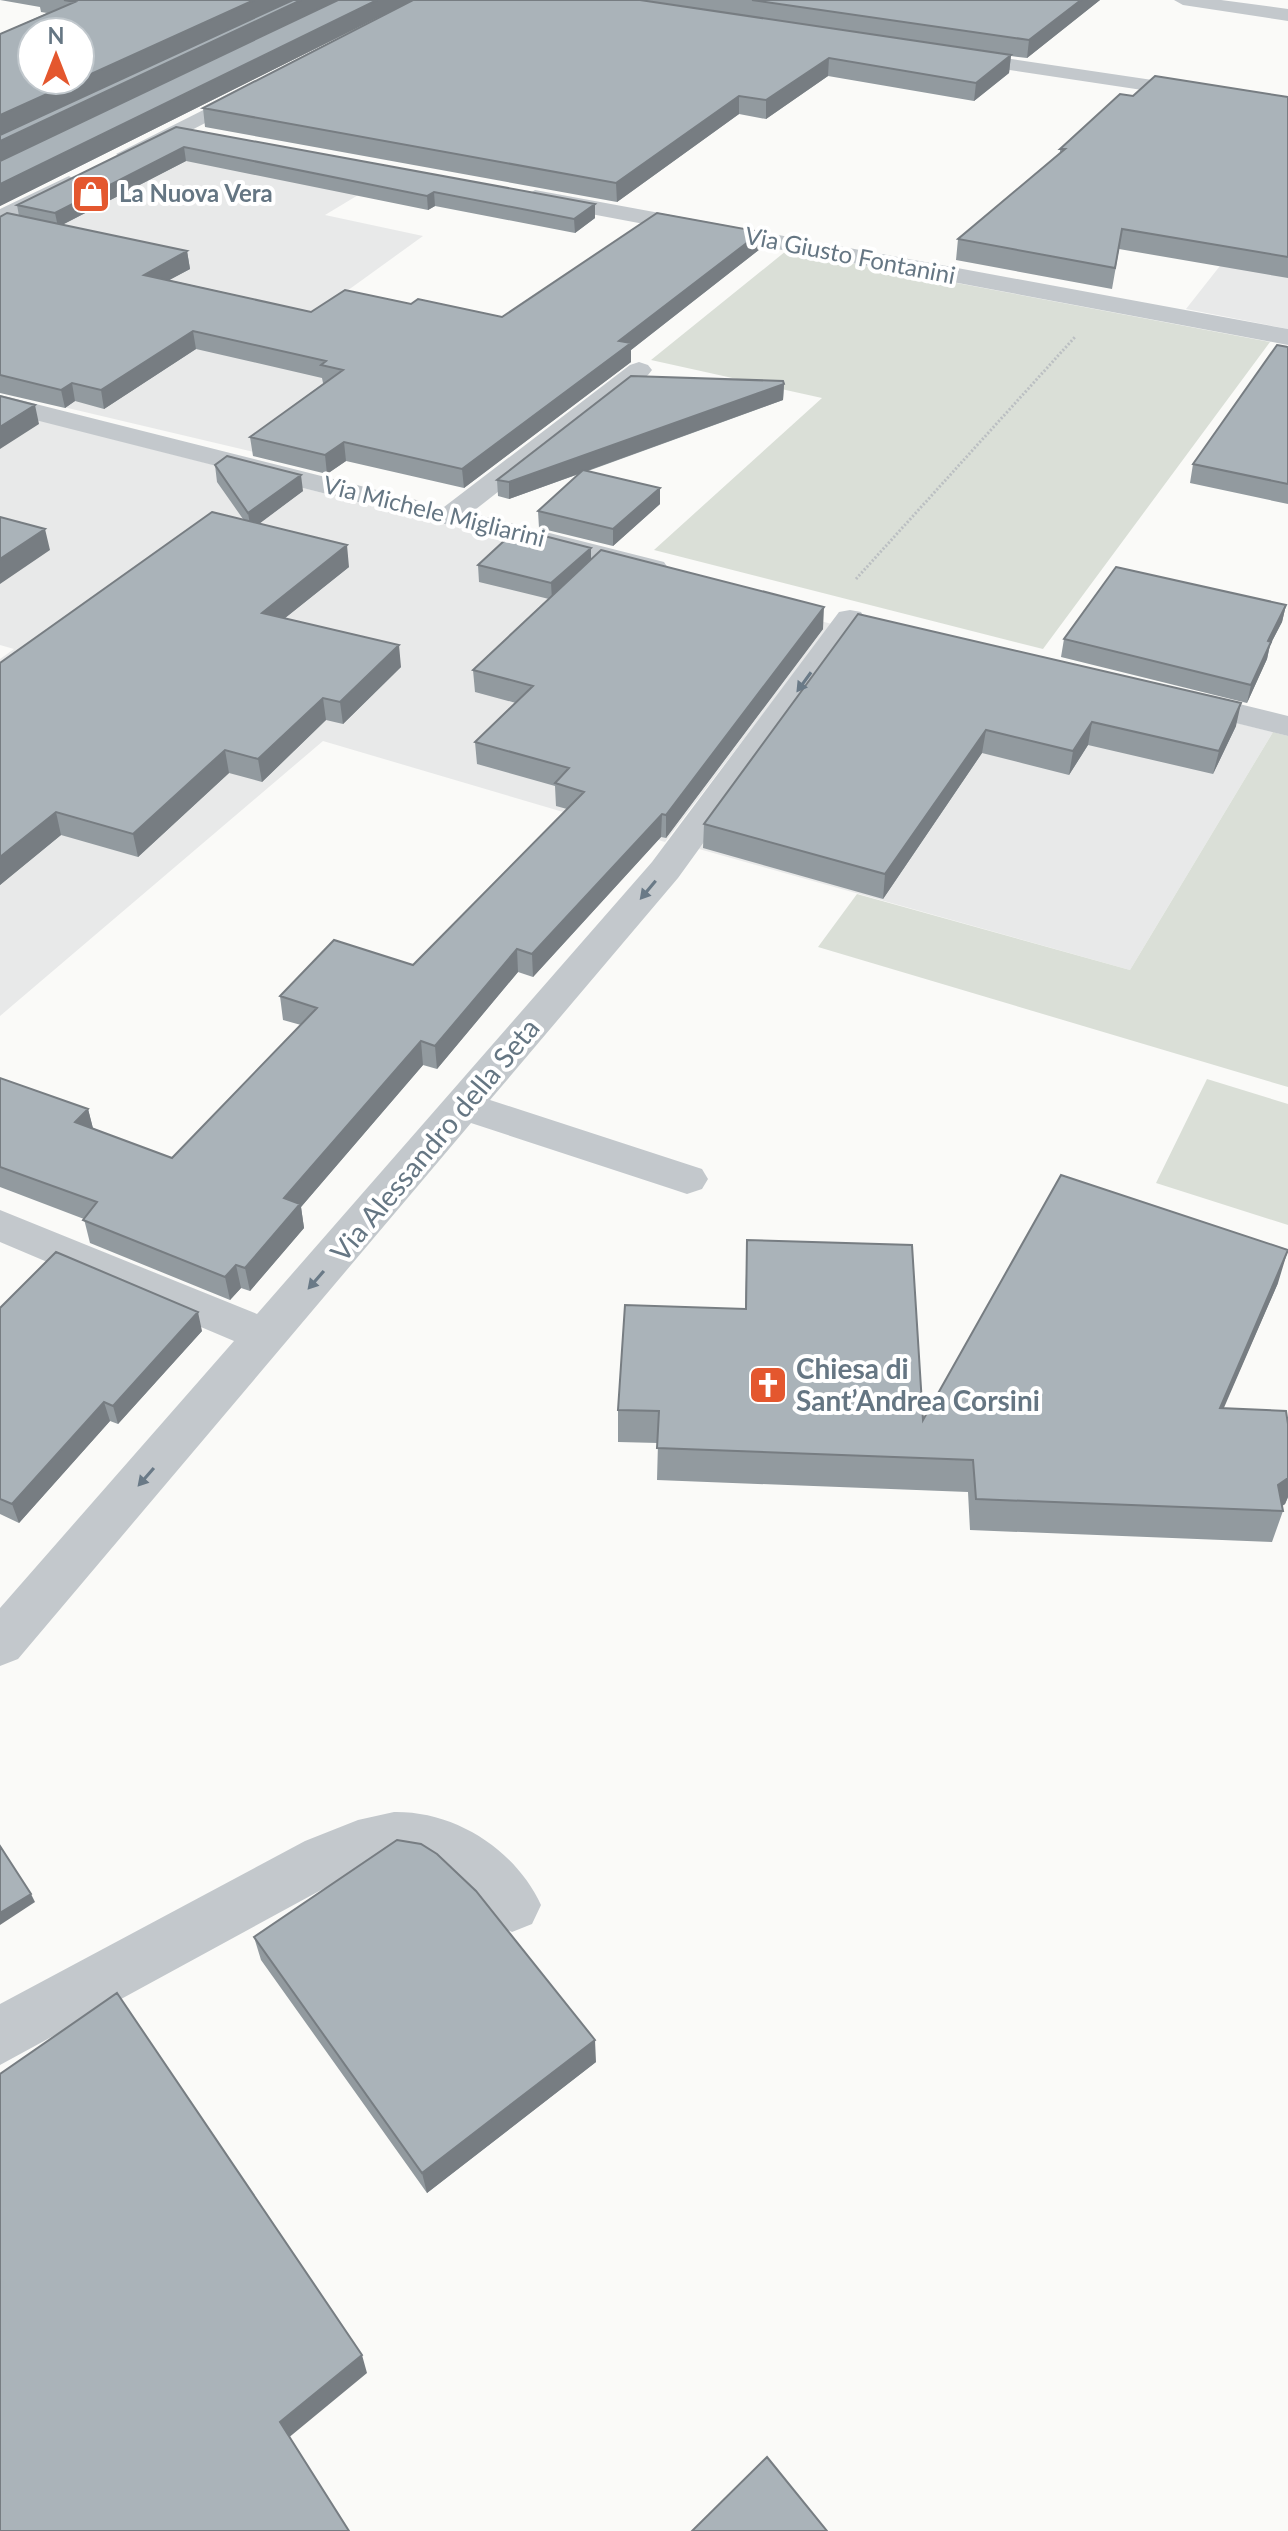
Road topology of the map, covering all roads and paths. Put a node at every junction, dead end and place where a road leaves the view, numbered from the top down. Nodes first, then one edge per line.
1 (1183, 0) edge
2 (1287, 14) edge
3 (927, 52) edge
4 (280, 77) edge
5 (1288, 106) edge
6 (175, 130) junction
7 (206, 136) edge
8 (516, 193) edge
9 (0, 218) edge
10 (1105, 303) junction
11 (1288, 337) edge
12 (639, 370) dead end
13 (0, 403) edge
14 (450, 516) junction
15 (681, 576) edge
16 (850, 619) joint
17 (1152, 693) edge
18 (1288, 726) edge
19 (464, 1106) junction
20 (687, 1179) dead end
21 (0, 1225) edge
22 (267, 1336) junction
23 (0, 1644) edge
24 (512, 1905) dead end
25 (0, 2036) edge

1 - 2 street
3 - 5 street
4 - 6 street
6 - 7 street
6 - 9 street
8 - 10 street, Via Giusto Fontanini
10 - 11 street, Via Giusto Fontanini
10 - 16 path
12 - 14 street
13 - 14 street, Via Michele Migliarini
14 - 15 street, Via Michele Migliarini
16 -> 19 street, Via Alessandro della Seta
17 - 18 street
19 - 20 street
19 -> 22 street, Via Alessandro della Seta
21 - 22 street
22 -> 23 street, Via Alessandro della Seta
24 - 25 street

